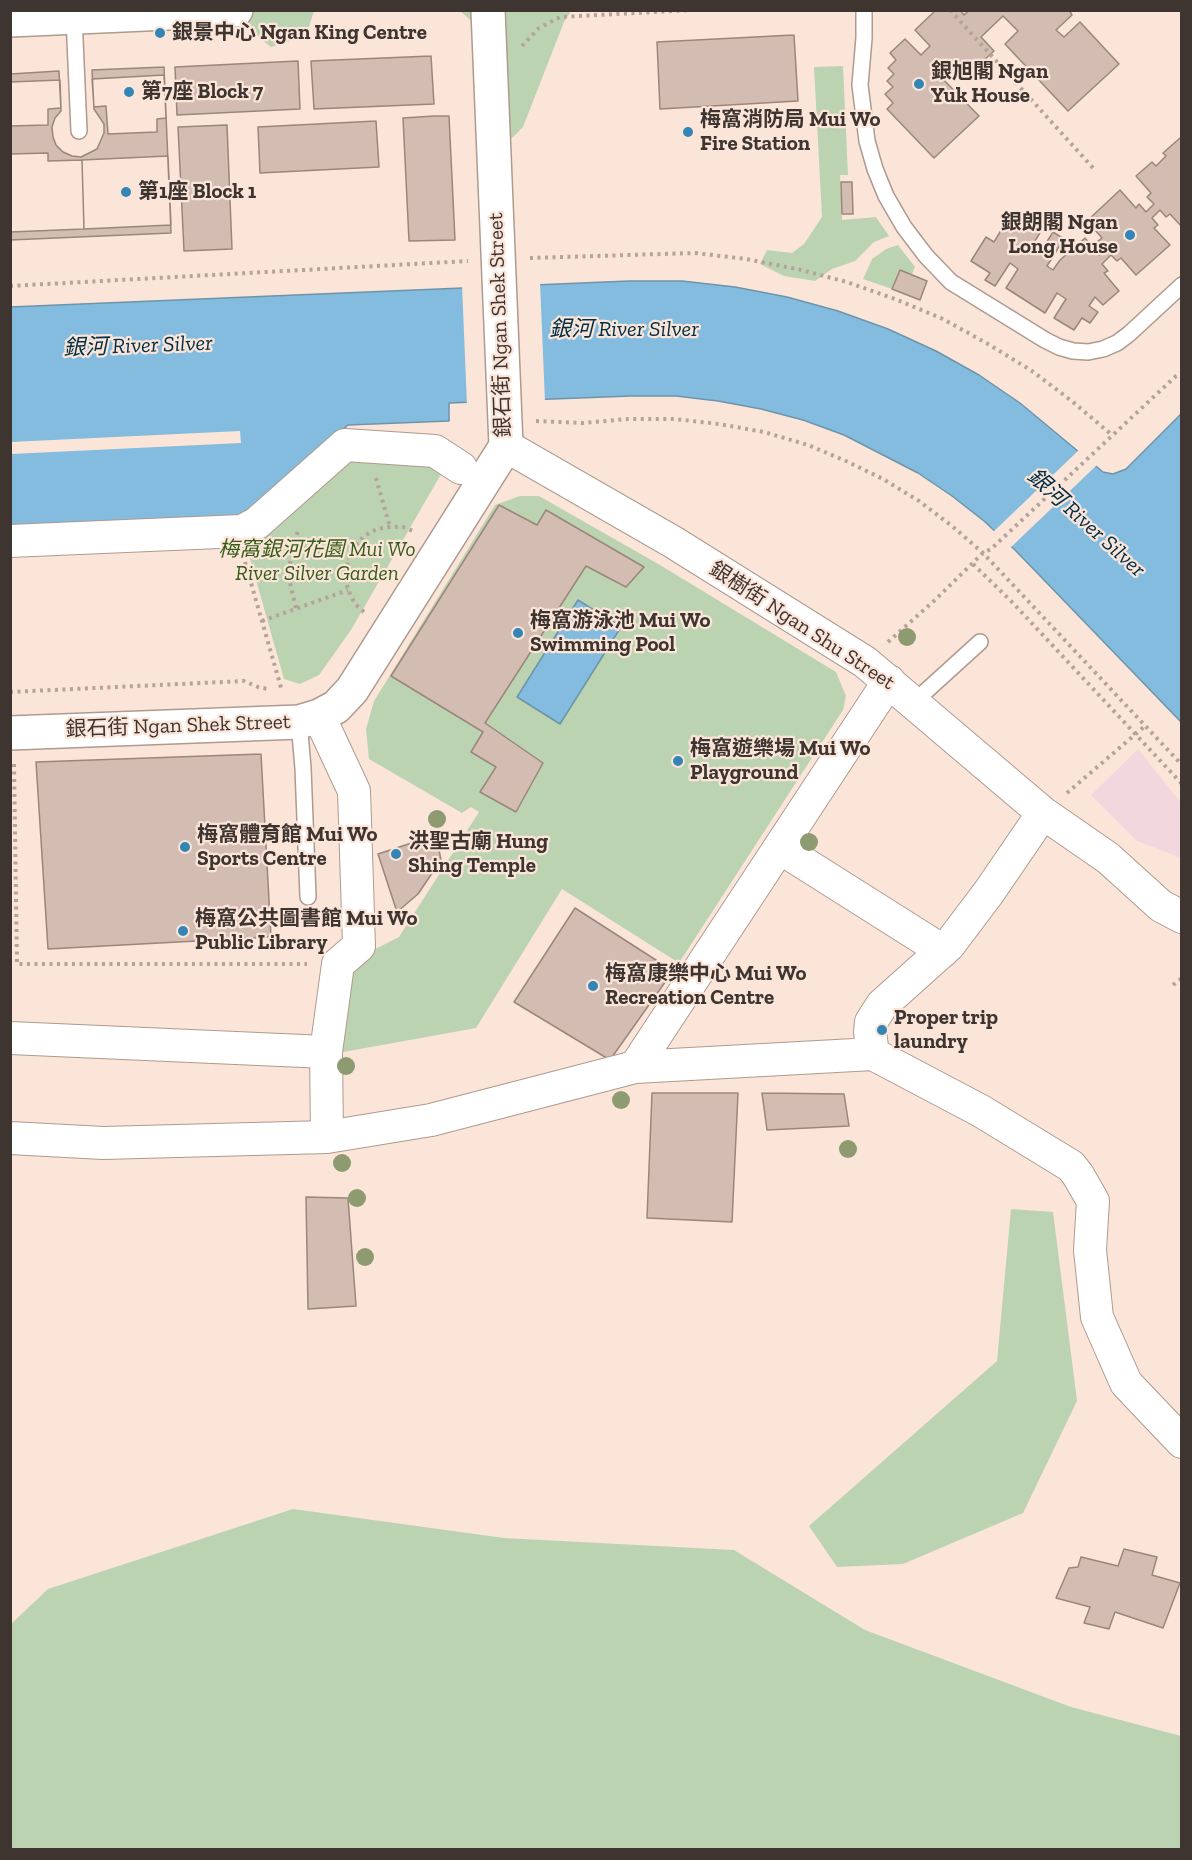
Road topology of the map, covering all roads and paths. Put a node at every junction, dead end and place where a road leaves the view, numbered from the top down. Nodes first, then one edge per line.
1 (236, 10) edge
2 (488, 10) edge
3 (692, 10) edge
4 (864, 10) edge
5 (950, 10) edge
6 (74, 17) junction
7 (10, 20) edge
8 (522, 44) dead end
9 (79, 131) dead end
10 (1095, 170) dead end
11 (499, 266) junction
12 (1182, 285) edge
13 (10, 286) edge
14 (1182, 373) edge
15 (514, 428) junction
16 (1112, 435) junction
17 (461, 468) dead end
18 (366, 478) dead end
19 (390, 526) junction
20 (300, 527) dead end
21 (239, 532) junction
22 (419, 534) dead end
23 (10, 541) edge
24 (292, 545) junction
25 (983, 553) junction
26 (348, 560) junction
27 (973, 564) junction
28 (348, 590) junction
29 (296, 608) junction
30 (367, 615) dead end
31 (262, 621) junction
32 (980, 642) dead end
33 (877, 671) junction
34 (282, 691) junction
35 (10, 692) edge
36 (914, 702) junction
37 (303, 710) junction
38 (1145, 726) junction
39 (1136, 735) junction
40 (15, 738) edge
41 (1182, 765) edge
42 (1182, 784) edge
43 (1043, 813) junction
44 (12, 834) edge
45 (780, 848) junction
46 (308, 897) dead end
47 (1171, 911) edge
48 (943, 951) junction
49 (338, 964) junction
50 (1182, 978) edge
51 (1173, 985) dead end
52 (10, 1038) edge
53 (326, 1052) junction
54 (873, 1053) junction
55 (635, 1067) junction
56 (327, 1137) junction
57 (10, 1138) edge
58 (1182, 1442) edge

1 - 6 street
2 - 11 street, 銀石街 Ngan Shek Street
3 - 8 path
4 - 12 lane
5 - 10 path
6 - 7 street
6 - 9 lane
11 - 13 path
11 - 15 street, 銀石街 Ngan Shek Street
11 - 16 path
14 - 16 path
15 - 25 path
15 - 33 street, 銀樹街 Ngan Shu Street
15 - 37 street, 銀石街 Ngan Shek Street
16 - 25 path
17 - 21 street
18 - 19 path
19 - 22 path
19 - 26 path
20 - 24 path
21 - 23 street
21 - 24 path
21 - 31 path
24 - 26 path
24 - 29 path
25 - 27 path
25 - 38 path
26 - 28 path
27 - 33 path
27 - 39 path
28 - 29 path
28 - 30 path
29 - 31 path
31 - 34 path
32 - 36 lane
33 - 36 street, 銀樹街 Ngan Shu Street
33 - 45 street
34 - 35 path, 銀石街 Ngan Shek Street
34 - 37 path, 銀石街 Ngan Shek Street
36 - 43 street, 銀樹街 Ngan Shu Street
37 - 40 street, 銀石街 Ngan Shek Street
37 - 46 lane
37 - 49 street
38 - 39 path
38 - 41 path
39 - 42 path
39 - 43 path
40 - 44 path
43 - 47 street, 銀樹街 Ngan Shu Street
43 - 48 street
44 - 49 path
45 - 48 street
45 - 55 street
48 - 54 street
49 - 53 street
50 - 51 path
52 - 53 street
53 - 56 street
54 - 55 street
54 - 58 street
55 - 56 street
56 - 57 street

